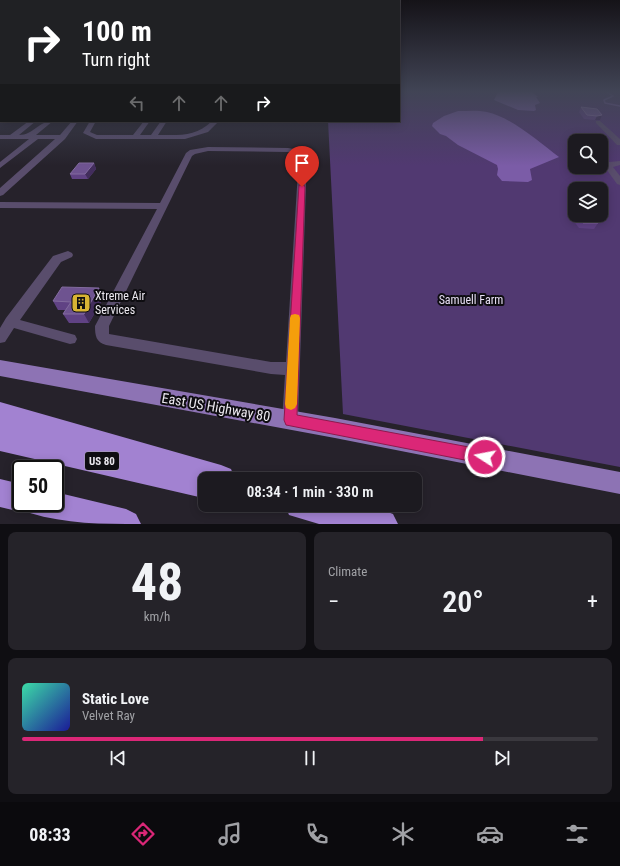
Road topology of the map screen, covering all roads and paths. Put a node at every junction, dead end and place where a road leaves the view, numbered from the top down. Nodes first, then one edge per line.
1 (32, 122) edge
2 (49, 122) edge
3 (74, 122) edge
4 (92, 122) edge
5 (146, 122) edge
6 (163, 122) edge
7 (215, 122) edge
8 (598, 122) edge
9 (0, 137) edge
10 (12, 137) junction
11 (33, 137) junction
12 (62, 137) junction
13 (135, 137) junction
14 (153, 137) junction
15 (620, 143) edge
16 (620, 163) edge
17 (608, 164) edge
18 (0, 166) edge
19 (608, 168) edge
20 (620, 182) edge
21 (0, 193) edge
22 (0, 205) edge
23 (163, 206) junction
24 (68, 255) dead end
25 (11, 322) junction
26 (0, 338) edge
27 (70, 339) dead end
28 (0, 368) edge
29 (293, 368) junction
30 (0, 414) edge
31 (290, 420) junction
32 (0, 438) edge
33 (198, 472) edge
34 (198, 482) edge
35 (620, 483) edge
36 (0, 493) edge
37 (12, 496) edge
38 (64, 509) edge
39 (331, 512) edge
40 (126, 524) edge
41 (383, 524) edge

1 - 10 street
2 - 11 street
3 - 12 street
4 - 13 street
5 - 13 street
6 - 14 street
7 - 14 street
8 - 15 street
9 - 10 street
10 - 11 street
11 - 12 street
11 - 18 street
12 - 21 street
13 - 14 street
16 - 17 street
19 - 20 street
22 - 23 street
23 - 29 street
23 - 29 street
24 - 25 street
25 - 26 street
25 - 27 street
28 - 31 main road, East US Highway 80
29 - 31 street
30 - 33 highway
31 - 35 main road, East US Highway 80
32 - 34 highway, US 80
36 - 37 highway
38 - 40 highway
39 - 41 highway

